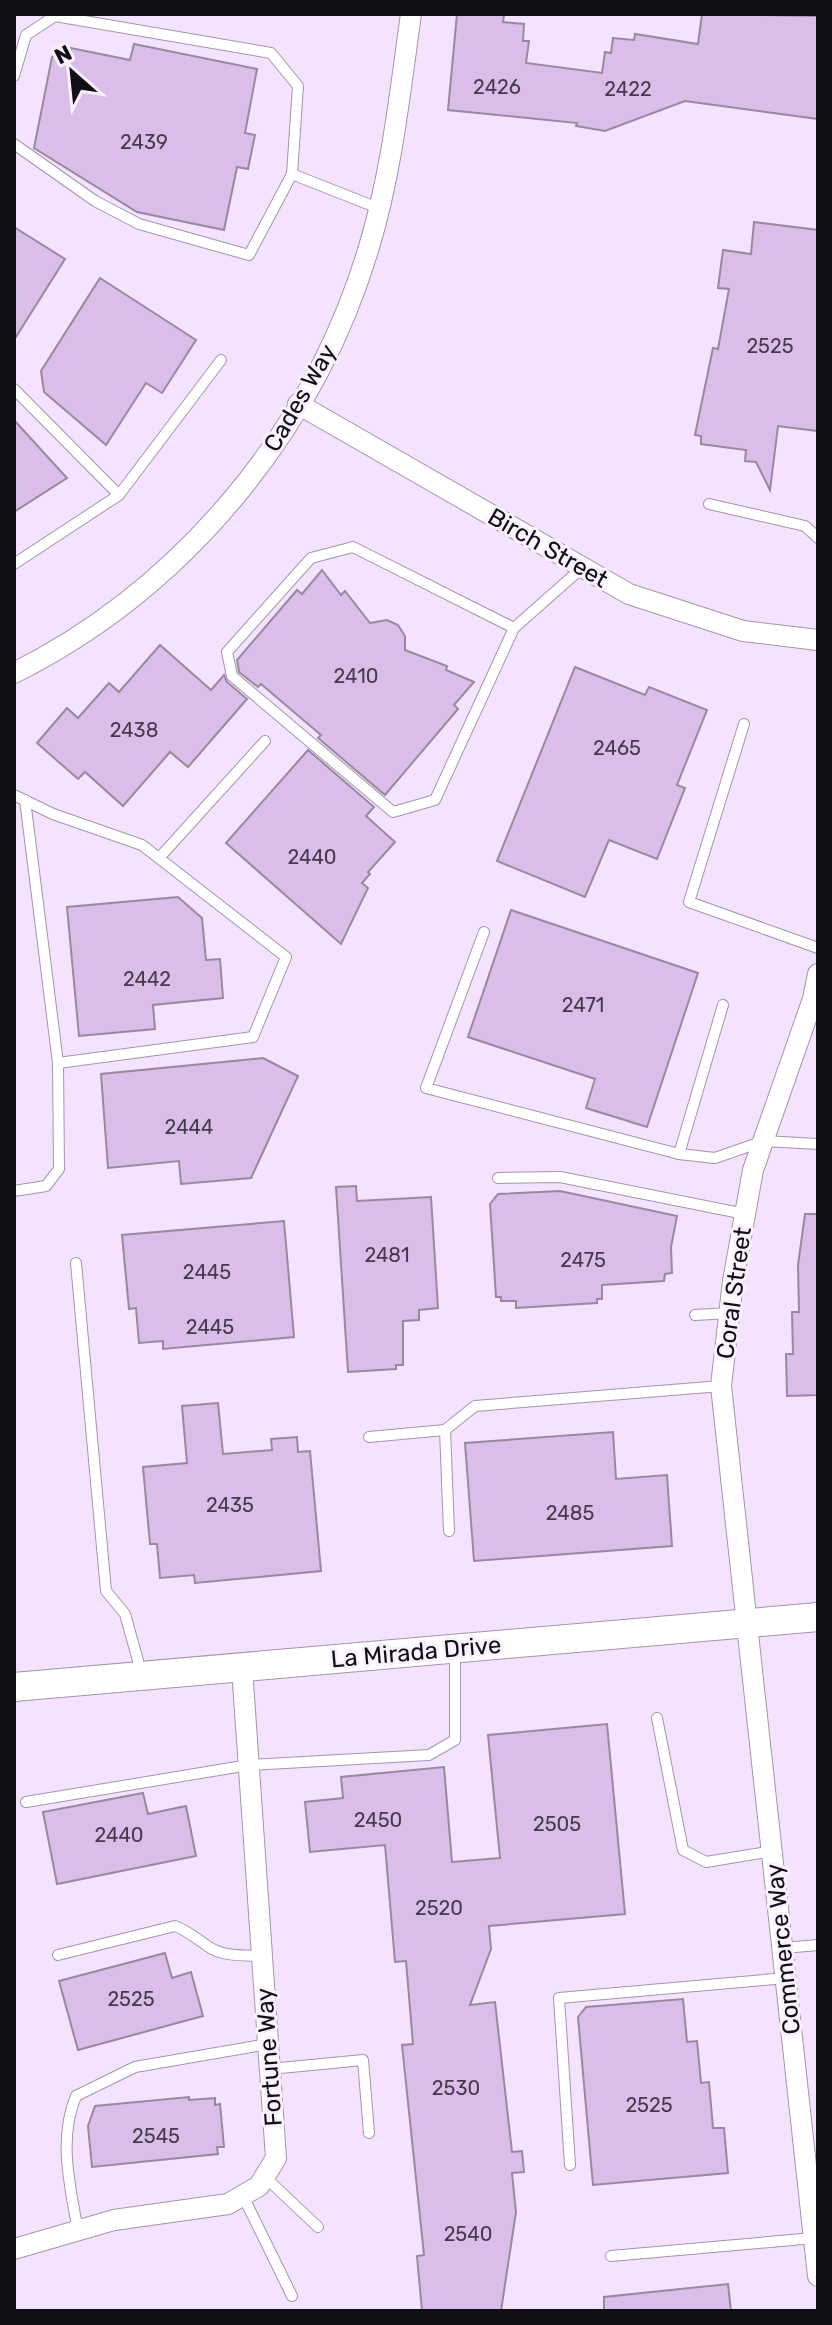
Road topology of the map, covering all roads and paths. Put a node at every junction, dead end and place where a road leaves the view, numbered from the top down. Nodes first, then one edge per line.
1 (411, 14) edge
2 (14, 76) edge
3 (14, 144) edge
4 (292, 174) junction
5 (378, 208) junction
6 (221, 360) dead end
7 (14, 389) edge
8 (298, 404) junction
9 (119, 495) junction
10 (709, 504) dead end
11 (818, 538) edge
12 (14, 564) edge
13 (583, 567) junction
14 (514, 628) junction
15 (818, 640) edge
16 (14, 673) edge
17 (744, 724) dead end
18 (265, 741) dead end
19 (19, 798) edge
20 (159, 858) junction
21 (484, 932) dead end
22 (818, 948) edge
23 (818, 974) edge
24 (723, 1005) dead end
25 (58, 1063) junction
26 (764, 1141) junction
27 (818, 1144) edge
28 (679, 1154) junction
29 (498, 1178) dead end
30 (14, 1191) edge
31 (745, 1214) junction
32 (76, 1263) dead end
33 (729, 1313) junction
34 (695, 1315) dead end
35 (721, 1386) junction
36 (445, 1430) junction
37 (369, 1437) dead end
38 (449, 1531) dead end
39 (818, 1617) edge
40 (748, 1622) junction
41 (455, 1649) junction
42 (242, 1668) junction
43 (142, 1677) junction
44 (14, 1687) edge
45 (657, 1718) dead end
46 (249, 1765) junction
47 (26, 1802) dead end
48 (773, 1851) junction
49 (818, 1945) edge
50 (783, 1948) junction
51 (58, 1955) dead end
52 (262, 1956) junction
53 (786, 1978) junction
54 (268, 2044) junction
55 (270, 2069) junction
56 (369, 2133) dead end
57 (570, 2165) dead end
58 (265, 2177) junction
59 (243, 2196) junction
60 (318, 2227) dead end
61 (78, 2231) junction
62 (814, 2238) junction
63 (14, 2249) edge
64 (611, 2256) dead end
65 (818, 2273) edge
66 (292, 2296) dead end

1 - 5 street, Cades Way
2 - 4 lane
3 - 4 lane
4 - 5 lane
5 - 8 street, Cades Way
6 - 9 lane
7 - 9 lane
8 - 13 street, Birch Street
8 - 16 street, Cades Way
9 - 12 lane
10 - 11 lane
13 - 14 lane
13 - 15 street, Birch Street
14 - 14 lane
17 - 22 lane
18 - 20 lane
19 - 20 lane
19 - 25 lane
20 - 25 lane
21 - 28 lane
23 - 26 street, Coral Street
24 - 28 lane
25 - 30 lane
26 - 27 lane
26 - 28 lane
26 - 31 street, Coral Street
29 - 31 lane
31 - 33 street, Coral Street
32 - 43 lane
33 - 34 lane
33 - 35 street, Coral Street
35 - 36 lane
35 - 40 street, Coral Street
36 - 37 lane
36 - 38 lane
39 - 40 main road, La Mirada Drive
40 - 41 main road, La Mirada Drive
40 - 48 street, Commerce Way
41 - 42 main road, La Mirada Drive
41 - 46 lane
42 - 43 main road, La Mirada Drive
42 - 46 street, Fortune Way
43 - 44 main road, La Mirada Drive
45 - 48 lane
46 - 47 lane
46 - 52 street, Fortune Way
48 - 50 street, Commerce Way
49 - 50 lane
50 - 53 street, Commerce Way
51 - 52 lane
52 - 54 street, Fortune Way
53 - 57 lane
53 - 62 street, Commerce Way
54 - 55 street, Fortune Way
54 - 61 lane
55 - 56 lane
55 - 58 street, Fortune Way
58 - 59 street
58 - 60 lane
59 - 61 street
59 - 66 lane
61 - 63 street
62 - 64 lane
62 - 65 street, Commerce Way

